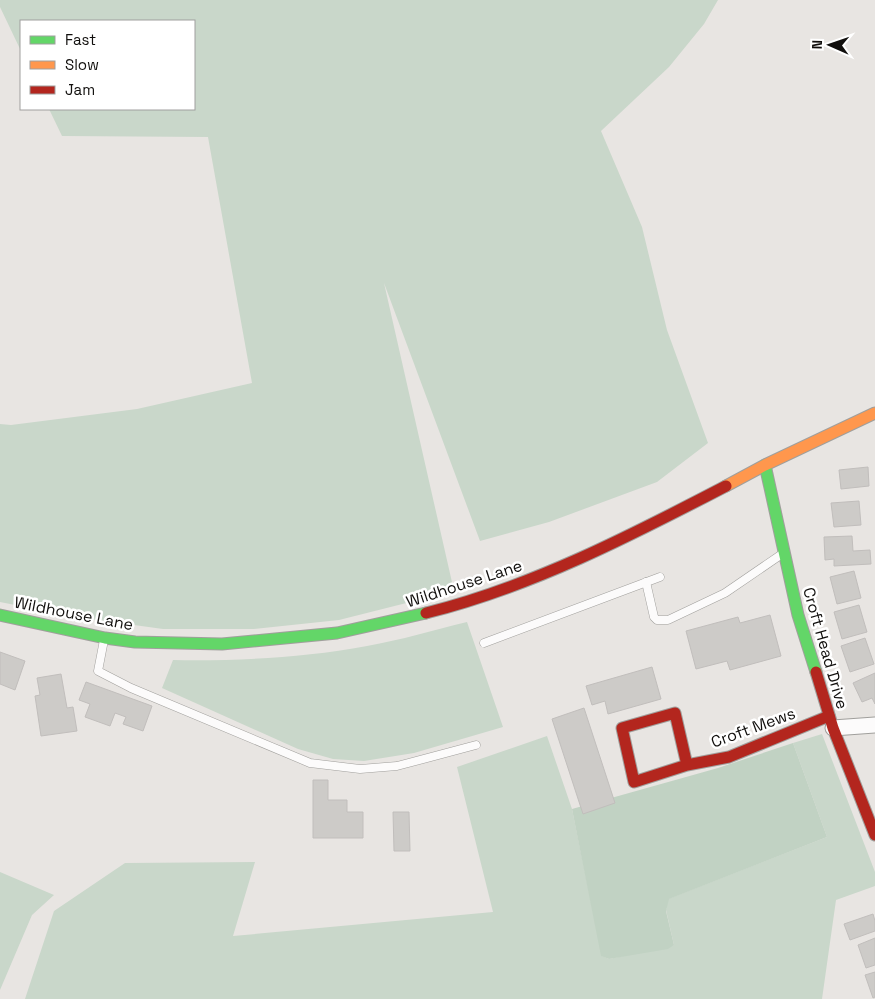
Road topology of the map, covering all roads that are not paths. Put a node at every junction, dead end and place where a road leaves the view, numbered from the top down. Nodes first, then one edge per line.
1 (875, 412) edge
2 (765, 465) junction
3 (783, 553) junction
4 (660, 577) dead end
5 (646, 582) junction
6 (0, 615) edge
7 (105, 638) junction
8 (484, 643) dead end
9 (831, 722) junction
10 (875, 725) edge
11 (476, 745) dead end
12 (687, 765) junction
13 (875, 835) edge

1 - 2 main road, Wildhouse Lane
2 - 3 main road, Croft Head Drive
2 - 7 main road, Wildhouse Lane
3 - 5 lane
3 - 9 main road, Croft Head Drive
4 - 5 lane
5 - 8 lane
6 - 7 main road, Wildhouse Lane
7 - 11 lane
9 - 10 street
9 - 12 main road, Croft Mews
9 - 13 main road, Croft Head Drive
12 - 12 main road, Croft Mews

